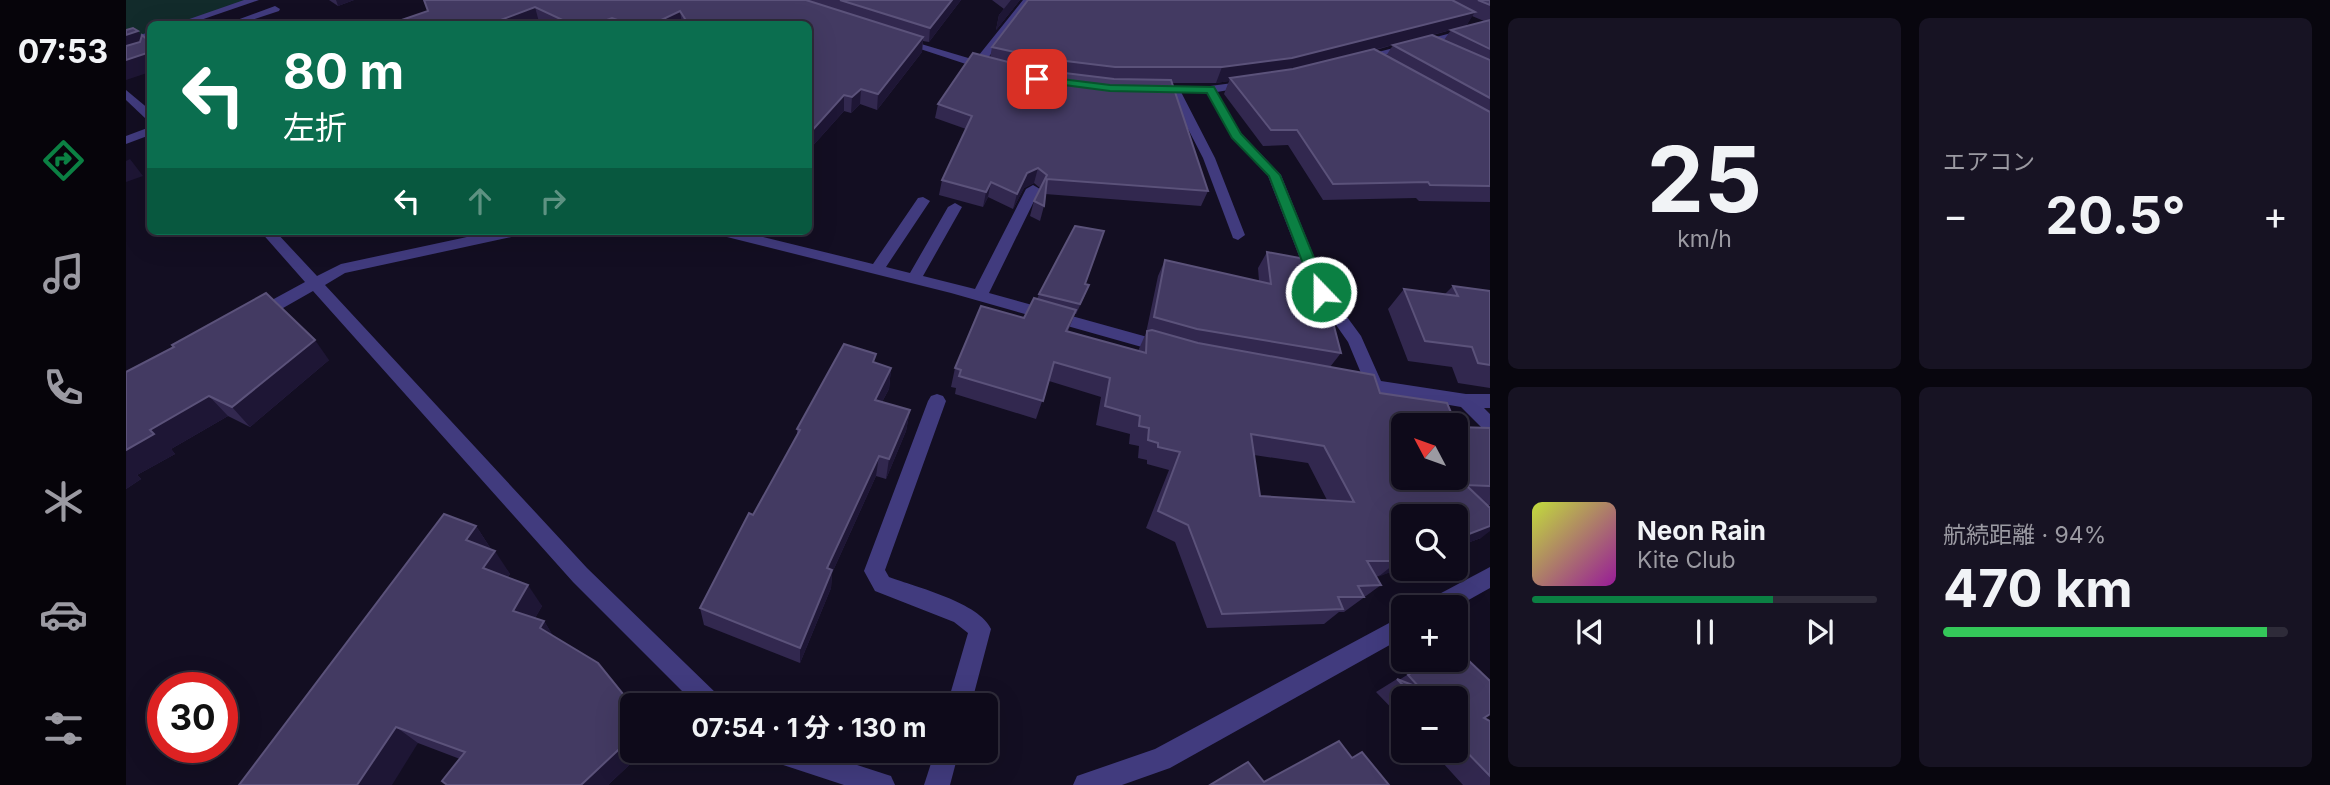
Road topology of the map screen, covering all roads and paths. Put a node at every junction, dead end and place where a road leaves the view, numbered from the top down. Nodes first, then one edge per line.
1 (254, 0) edge
2 (1028, 0) edge
3 (275, 9) dead end
4 (1459, 17) edge
5 (189, 21) edge
6 (240, 21) edge
7 (1487, 27) edge
8 (147, 36) edge
9 (892, 38) edge
10 (126, 43) edge
11 (1424, 43) junction
12 (1446, 54) edge
13 (1366, 57) junction
14 (1346, 62) edge
15 (978, 64) junction
16 (1388, 70) edge
17 (1005, 72) edge
18 (1260, 82) edge
19 (1135, 88) edge
20 (1173, 89) junction
21 (1210, 89) junction
22 (126, 94) edge
23 (147, 113) edge
24 (147, 132) edge
25 (126, 140) edge
26 (1034, 189) dead end
27 (923, 201) dead end
28 (955, 208) dead end
29 (1238, 234) dead end
30 (271, 235) edge
31 (498, 235) edge
32 (748, 235) edge
33 (876, 270) junction
34 (914, 279) junction
35 (314, 283) junction
36 (980, 296) junction
37 (244, 323) edge
38 (1177, 350) edge
39 (1335, 379) edge
40 (1375, 386) junction
41 (937, 401) dead end
42 (1466, 401) junction
43 (1490, 401) edge
44 (1490, 425) edge
45 (1490, 577) edge
46 (1458, 595) edge
47 (1391, 632) edge
48 (700, 693) edge
49 (962, 693) edge
50 (814, 763) edge
51 (943, 763) edge
52 (882, 785) edge
53 (937, 785) edge
54 (1086, 785) edge

1 - 5 street
2 - 15 street
3 - 6 street
4 - 7 street
7 - 11 street
8 - 10 street
9 - 15 street
11 - 12 street
11 - 13 street
13 - 14 street
13 - 16 street
15 - 17 street
18 - 21 street
19 - 20 street
20 - 21 street
20 - 29 street
21 - 40 street
22 - 23 street
24 - 25 street
26 - 36 street
27 - 33 street
28 - 34 street
30 - 35 street
31 - 35 street
32 - 33 street
33 - 34 street
34 - 36 street
35 - 37 street
35 - 48 street
36 - 38 street
39 - 40 street
40 - 42 street
41 - 49 street
42 - 43 street
42 - 44 street
45 - 46 street
47 - 54 street
50 - 52 street
51 - 53 street

